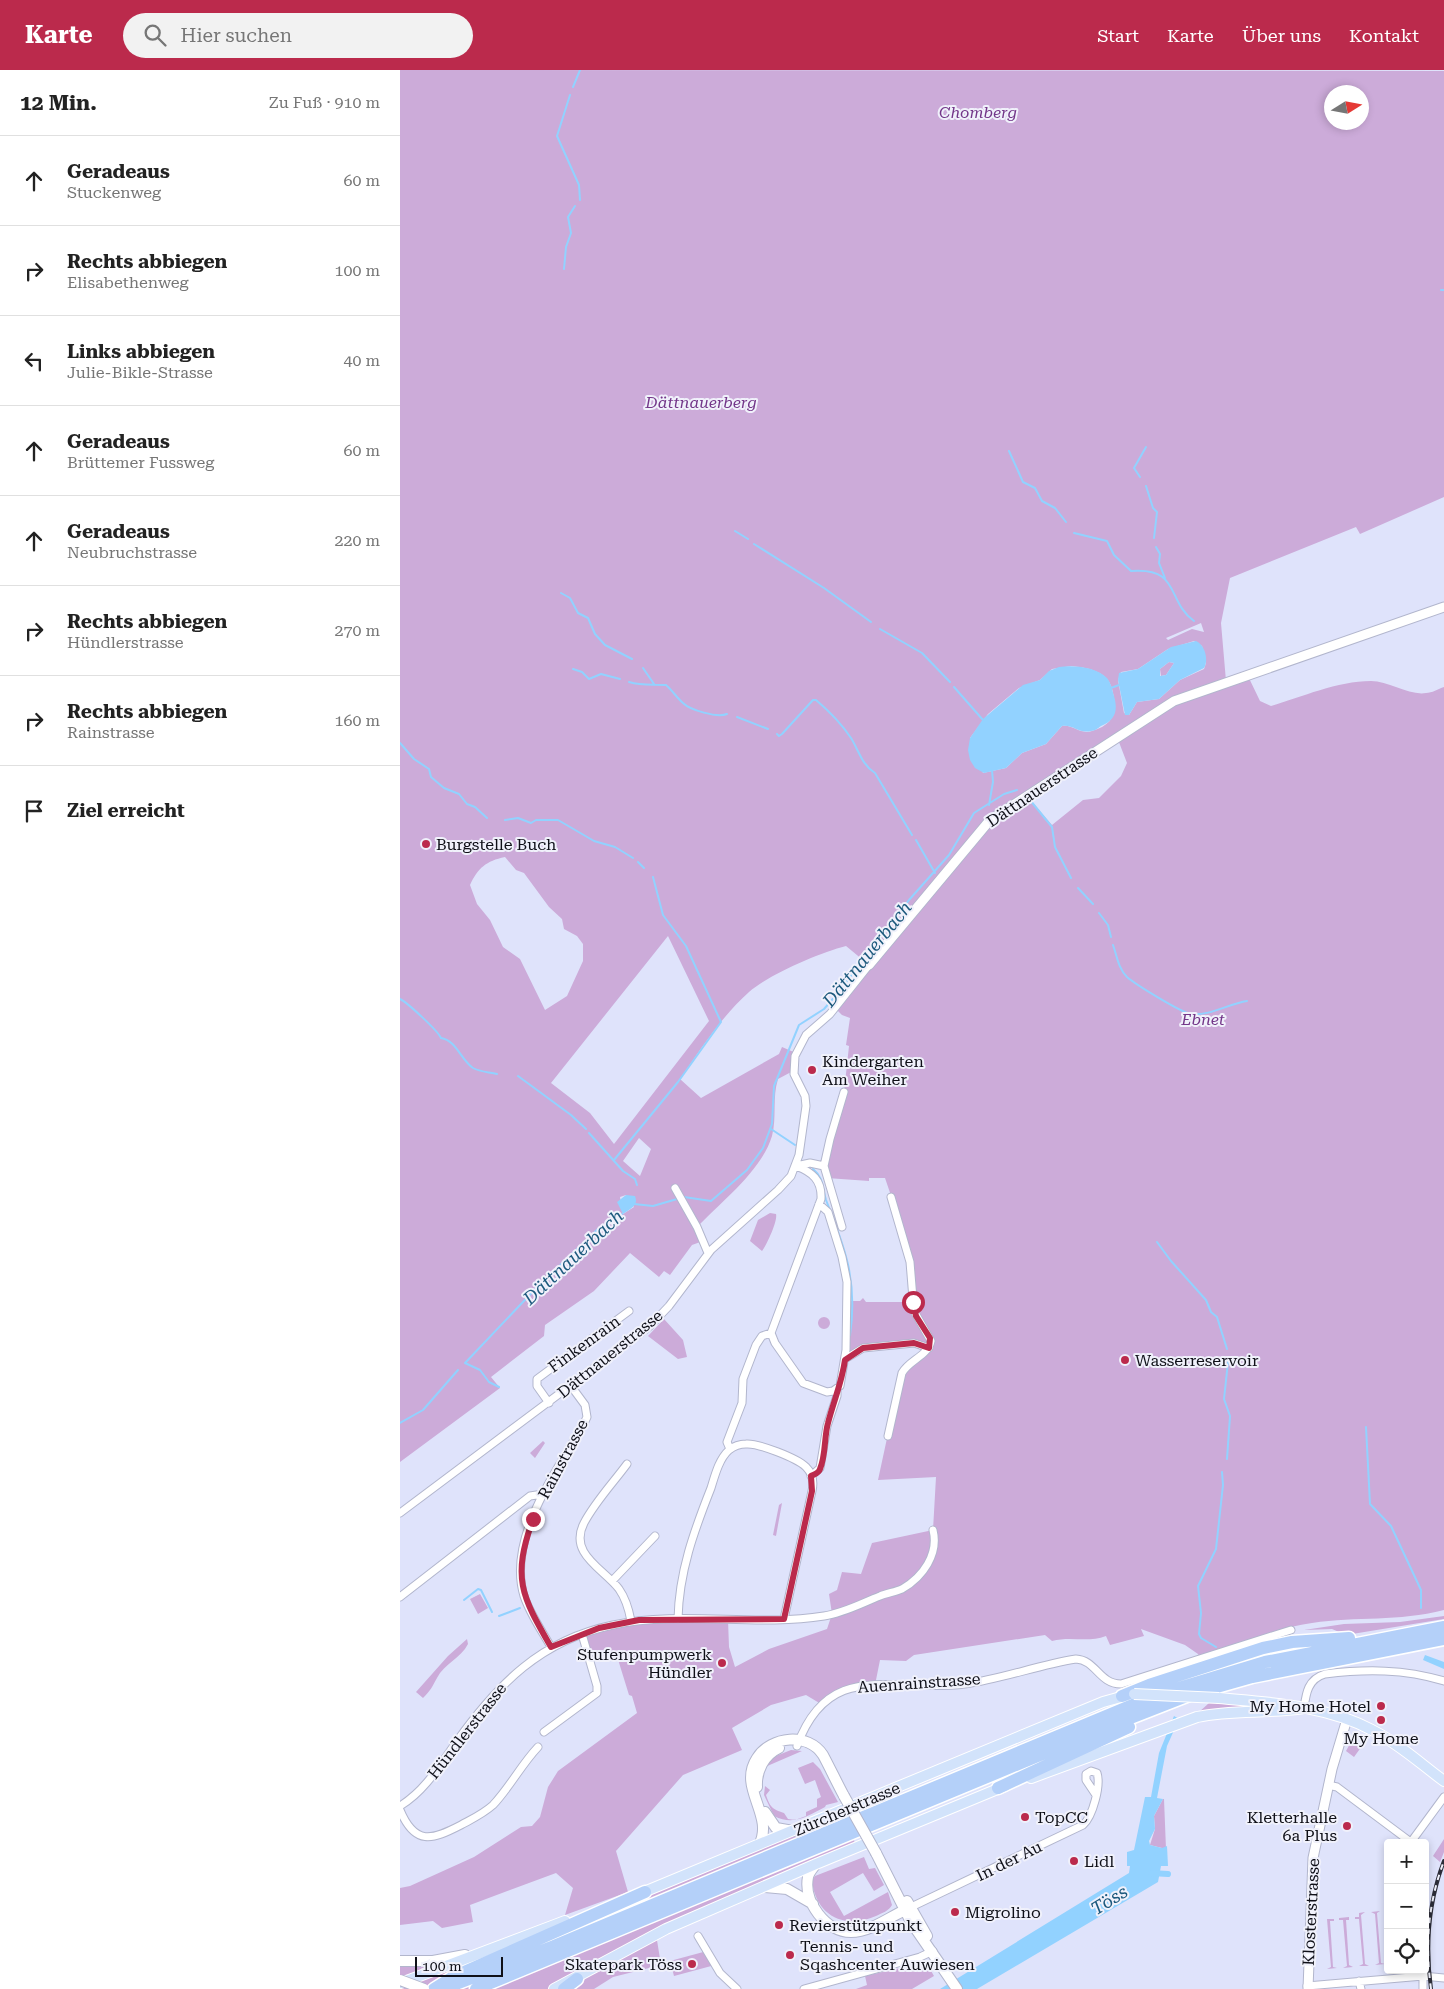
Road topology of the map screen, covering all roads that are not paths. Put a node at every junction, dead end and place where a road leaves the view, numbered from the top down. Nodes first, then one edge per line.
1 (1444, 607) edge
2 (870, 965) joint
3 (844, 1092) dead end
4 (796, 1166) junction
5 (824, 1166) junction
6 (678, 1195) dead end
7 (891, 1197) dead end
8 (819, 1204) junction
9 (842, 1227) dead end
10 (708, 1253) junction
11 (629, 1310) dead end
12 (771, 1333) junction
13 (929, 1348) junction
14 (845, 1360) junction
15 (571, 1386) junction
16 (837, 1389) junction
17 (549, 1402) junction
18 (888, 1436) dead end
19 (730, 1449) junction
20 (628, 1464) dead end
21 (811, 1476) junction
22 (543, 1494) junction
23 (400, 1513) edge
24 (933, 1530) dead end
25 (655, 1536) dead end
26 (612, 1581) junction
27 (400, 1597) edge
28 (678, 1619) junction
29 (784, 1619) junction
30 (631, 1621) junction
31 (1444, 1627) edge
32 (1291, 1630) dead end
33 (582, 1634) junction
34 (1404, 1636) junction
35 (1444, 1639) edge
36 (551, 1647) junction
37 (1444, 1681) edge
38 (1128, 1695) junction
39 (1165, 1704) junction
40 (1304, 1708) junction
41 (1347, 1719) junction
42 (544, 1732) dead end
43 (798, 1743) junction
44 (538, 1747) dead end
45 (1444, 1781) edge
46 (1328, 1785) junction
47 (998, 1788) junction
48 (1096, 1795) dead end
49 (1444, 1797) edge
50 (400, 1806) edge
51 (400, 1810) edge
52 (793, 1831) junction
53 (1406, 1839) edge
54 (1414, 1839) edge
55 (759, 1845) junction
56 (816, 1864) junction
57 (765, 1887) junction
58 (645, 1892) junction
59 (813, 1904) junction
60 (908, 1909) junction
61 (698, 1936) dead end
62 (491, 1949) junction
63 (933, 1951) junction
64 (400, 1962) edge
65 (1423, 1976) junction
66 (1444, 1978) edge
67 (577, 1979) junction
68 (1359, 1981) junction
69 (400, 1982) edge
70 (1307, 1987) edge
71 (424, 1989) edge
72 (434, 1989) edge
73 (443, 1989) edge
74 (476, 1989) edge
75 (554, 1989) edge
76 (564, 1989) edge
77 (737, 1989) edge
78 (804, 1989) edge
79 (957, 1989) edge
80 (1361, 1989) edge
81 (1424, 1989) edge

1 - 2 street, Dättnauerstrasse
2 - 4 street, Dättnauerstrasse
3 - 5 street
4 - 5 street
4 - 8 street
4 - 10 street, Dättnauerstrasse
5 - 9 street
6 - 10 street
7 - 13 street
8 - 12 street
8 - 14 street
10 - 15 street, Dättnauerstrasse
11 - 17 street, Finkenrain
12 - 16 street
12 - 19 street
13 - 14 street
13 - 18 street
14 - 16 street
15 - 17 street, Dättnauerstrasse
15 - 22 street, Rainstrasse
16 - 21 street
17 - 23 street, Dättnauerstrasse
19 - 21 street
19 - 28 street
20 - 26 street
21 - 29 street
22 - 27 street
22 - 36 street, Rainstrasse
24 - 29 street, Hündlerstrasse
25 - 26 street
26 - 30 street
28 - 29 street, Hündlerstrasse
28 - 30 street, Hündlerstrasse
30 - 33 street, Hündlerstrasse
31 - 34 highway
32 - 43 street, Auenrainstrasse
33 - 36 street, Hündlerstrasse
33 - 42 street
34 - 38 highway
34 - 73 highway
35 - 39 highway
36 - 50 street, Hündlerstrasse
37 - 40 street
38 - 40 main road, Zürcherstrasse, bridge
38 - 52 main road, Zürcherstrasse
39 - 47 highway
39 - 74 highway
40 - 41 main road, Zürcherstrasse
40 - 47 main road, Zürcherstrasse
41 - 45 main road, Zürcherstrasse
41 - 46 street, Klosterstrasse
43 - 52 main road
43 - 55 main road
43 - 60 main road, bridge
44 - 51 street
46 - 53 street
46 - 70 street, Klosterstrasse
47 - 56 main road, Zürcherstrasse
48 - 60 street, In der Au
49 - 54 street
52 - 55 main road, Zürcherstrasse
55 - 58 main road, Zürcherstrasse
56 - 57 main road, Zürcherstrasse
56 - 59 main road
57 - 59 main road
57 - 67 main road, Zürcherstrasse
58 - 62 main road, Zürcherstrasse
58 - 72 highway
59 - 60 main road
60 - 63 main road
61 - 77 street
62 - 64 main road
62 - 69 main road, Zürcherstrasse
63 - 78 street
63 - 79 main road
65 - 66 street
65 - 68 street
65 - 81 street
67 - 75 main road, Zürcherstrasse
67 - 76 highway
68 - 70 street
68 - 80 street
69 - 71 main road, bridge

